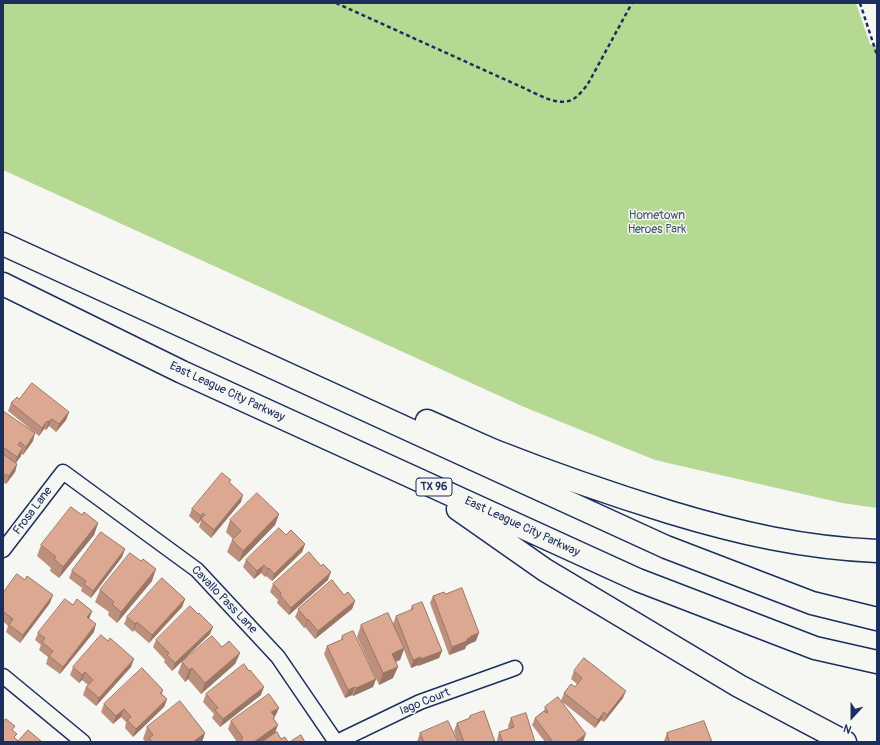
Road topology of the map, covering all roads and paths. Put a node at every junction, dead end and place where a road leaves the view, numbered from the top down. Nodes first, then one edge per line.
1 (336, 3) edge
2 (632, 3) edge
3 (860, 3) edge
4 (877, 54) edge
5 (3, 244) edge
6 (3, 284) edge
7 (175, 322) junction
8 (63, 472) joint
9 (415, 478) junction
10 (3, 550) edge
11 (877, 551) edge
12 (877, 619) edge
13 (877, 662) edge
14 (515, 668) dead end
15 (3, 676) edge
16 (83, 742) edge
17 (337, 742) edge
18 (845, 742) edge

1 - 2 path
3 - 4 path
5 - 7 main road
6 - 9 main road, East League City Parkway / TX 96
7 - 11 main road
7 - 12 main road
8 - 10 street, Frosa Lane
8 - 17 street, Cavallo Pass Lane
9 - 13 main road, East League City Parkway / TX 96
9 - 18 main road
14 - 17 street, Iago Court
15 - 16 street

